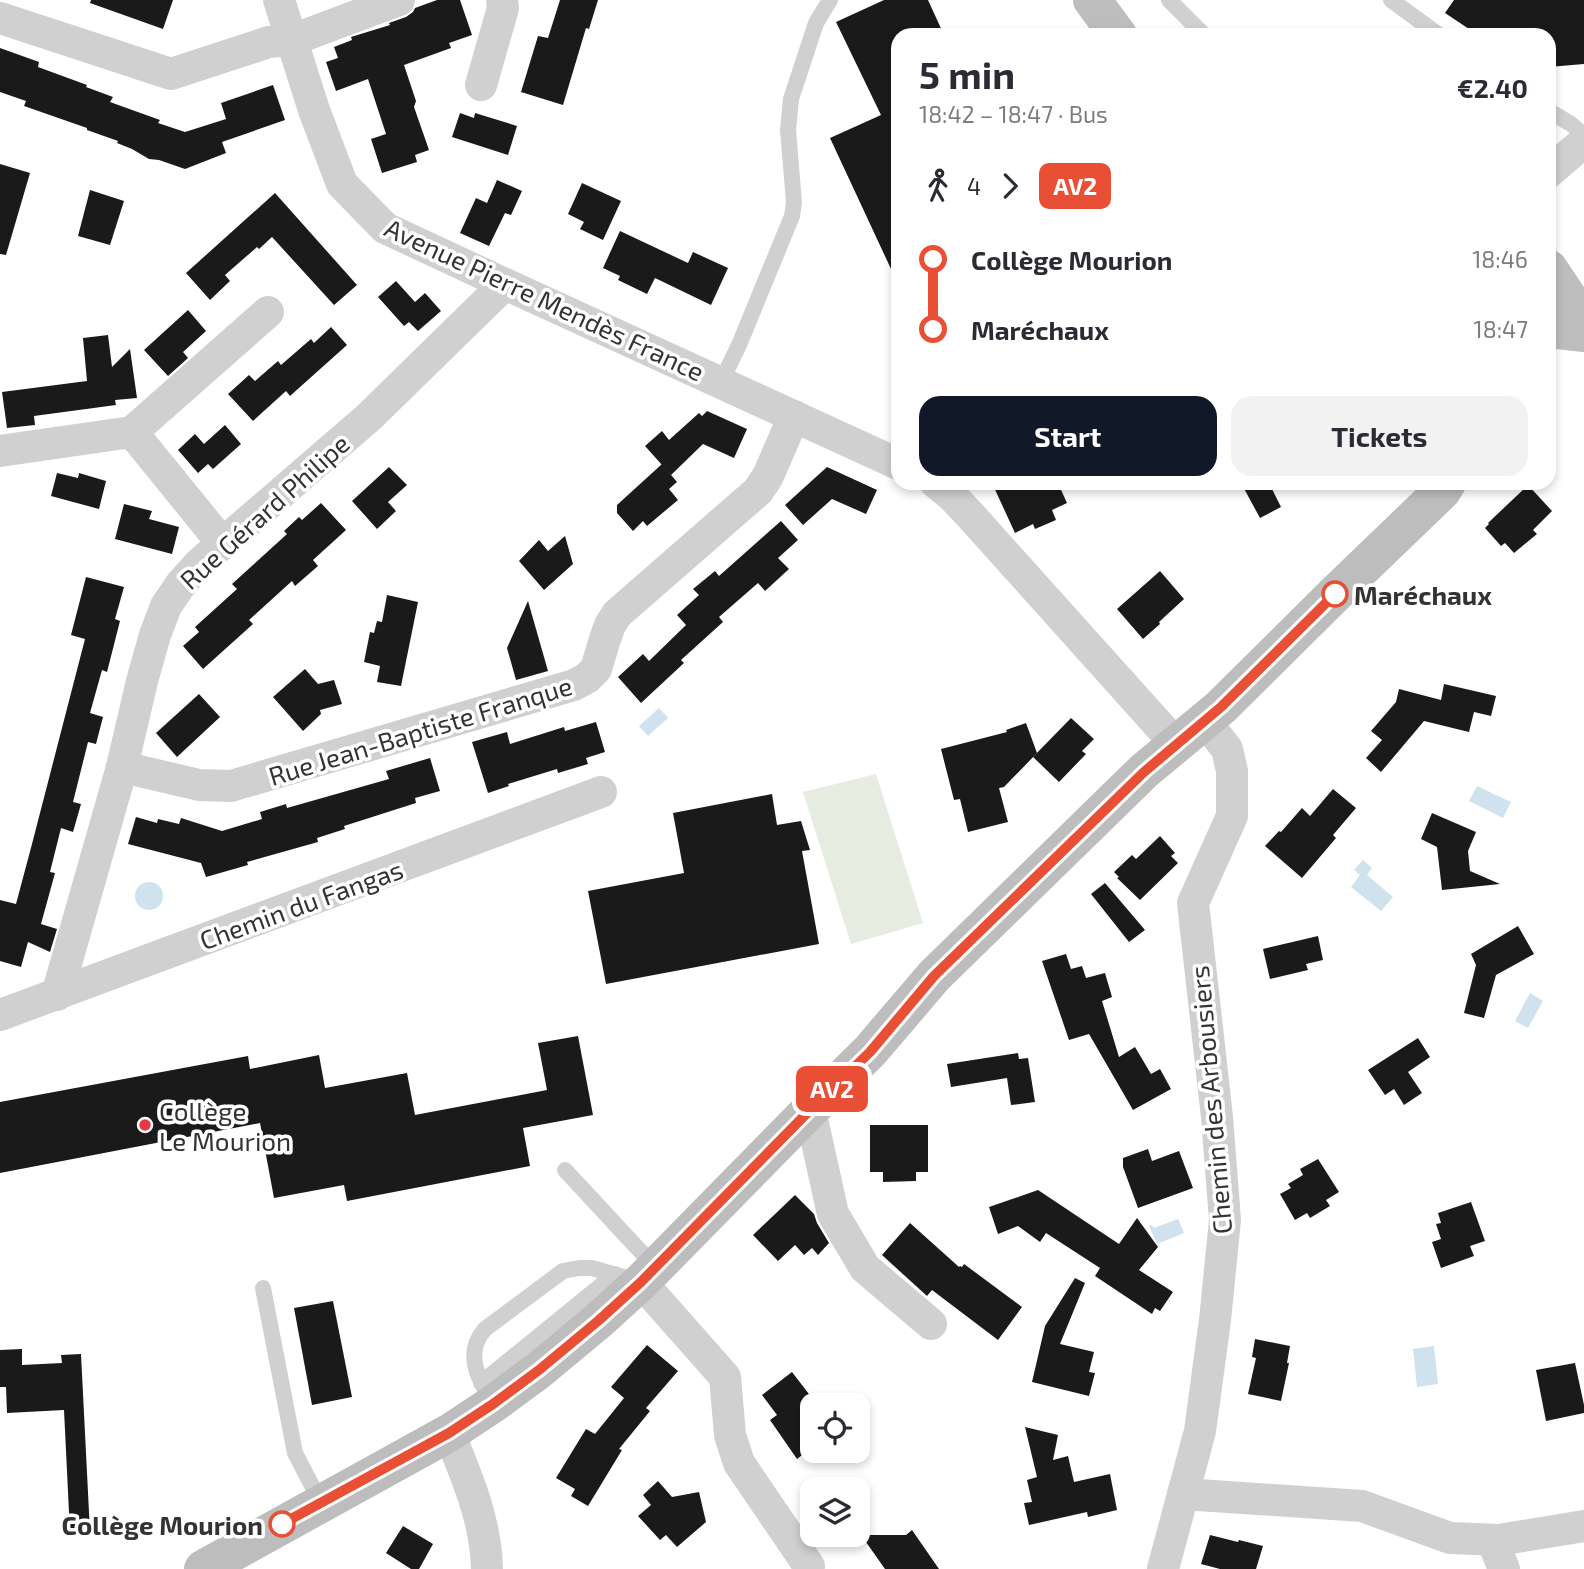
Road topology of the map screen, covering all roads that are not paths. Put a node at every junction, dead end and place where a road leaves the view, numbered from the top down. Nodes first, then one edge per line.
1 (279, 0) edge
2 (399, 0) edge
3 (502, 0) edge
4 (830, 0) edge
5 (1093, 0) edge
6 (1169, 0) edge
7 (1391, 0) edge
8 (0, 18) edge
9 (1113, 28) edge
10 (1197, 28) edge
11 (1429, 28) edge
12 (292, 40) junction
13 (481, 85) dead end
14 (1556, 115) edge
15 (1584, 135) edge
16 (1566, 158) edge
17 (1556, 180) edge
18 (1556, 280) edge
19 (505, 284) junction
20 (268, 312) dead end
21 (1584, 315) edge
22 (1556, 330) edge
23 (1584, 333) edge
24 (721, 382) junction
25 (794, 416) junction
26 (132, 432) junction
27 (0, 451) edge
28 (891, 461) edge
29 (944, 490) edge
30 (1443, 490) edge
31 (223, 544) junction
32 (1191, 732) junction
33 (122, 767) junction
34 (601, 792) dead end
35 (57, 995) junction
36 (0, 1015) edge
37 (810, 1110) junction
38 (565, 1170) dead end
39 (637, 1274) junction
40 (263, 1288) dead end
41 (931, 1324) dead end
42 (487, 1393) junction
43 (449, 1433) junction
44 (1183, 1494) junction
45 (321, 1503) junction
46 (1584, 1526) edge
47 (1492, 1540) junction
48 (809, 1566) dead end
49 (203, 1569) edge
50 (488, 1569) edge
51 (1163, 1569) edge
52 (1504, 1569) edge

1 - 12 street, Avenue Pierre Mendès France
2 - 12 street
3 - 13 street
4 - 24 lane
5 - 9 street
6 - 10 lane
7 - 11 lane
8 - 12 street
12 - 19 street, Avenue Pierre Mendès France
14 - 15 lane
16 - 17 street
18 - 21 street
19 - 24 street, Avenue Pierre Mendès France
19 - 31 street, Rue Gérard Philipe
20 - 26 street
22 - 23 street
24 - 25 street, Avenue Pierre Mendès France
25 - 28 street, Avenue Pierre Mendès France
25 - 33 street, Rue Jean-Baptiste Franque
26 - 27 street
26 - 31 street
29 - 32 street
30 - 32 street
31 - 33 street, Rue Gérard Philipe
32 - 37 street
32 - 44 street, Chemin des Arbousiers
33 - 35 street, Rue Gérard Philipe
34 - 35 street, Chemin du Fangas
35 - 36 street, Chemin du Fangas
37 - 39 street
37 - 41 street
38 - 39 lane
39 - 42 street
39 - 42 lane
39 - 48 street
40 - 45 lane
42 - 43 street
43 - 45 street
43 - 50 street
44 - 47 street
44 - 51 street, Chemin des Arbousiers
45 - 49 street
46 - 47 street
47 - 52 street

